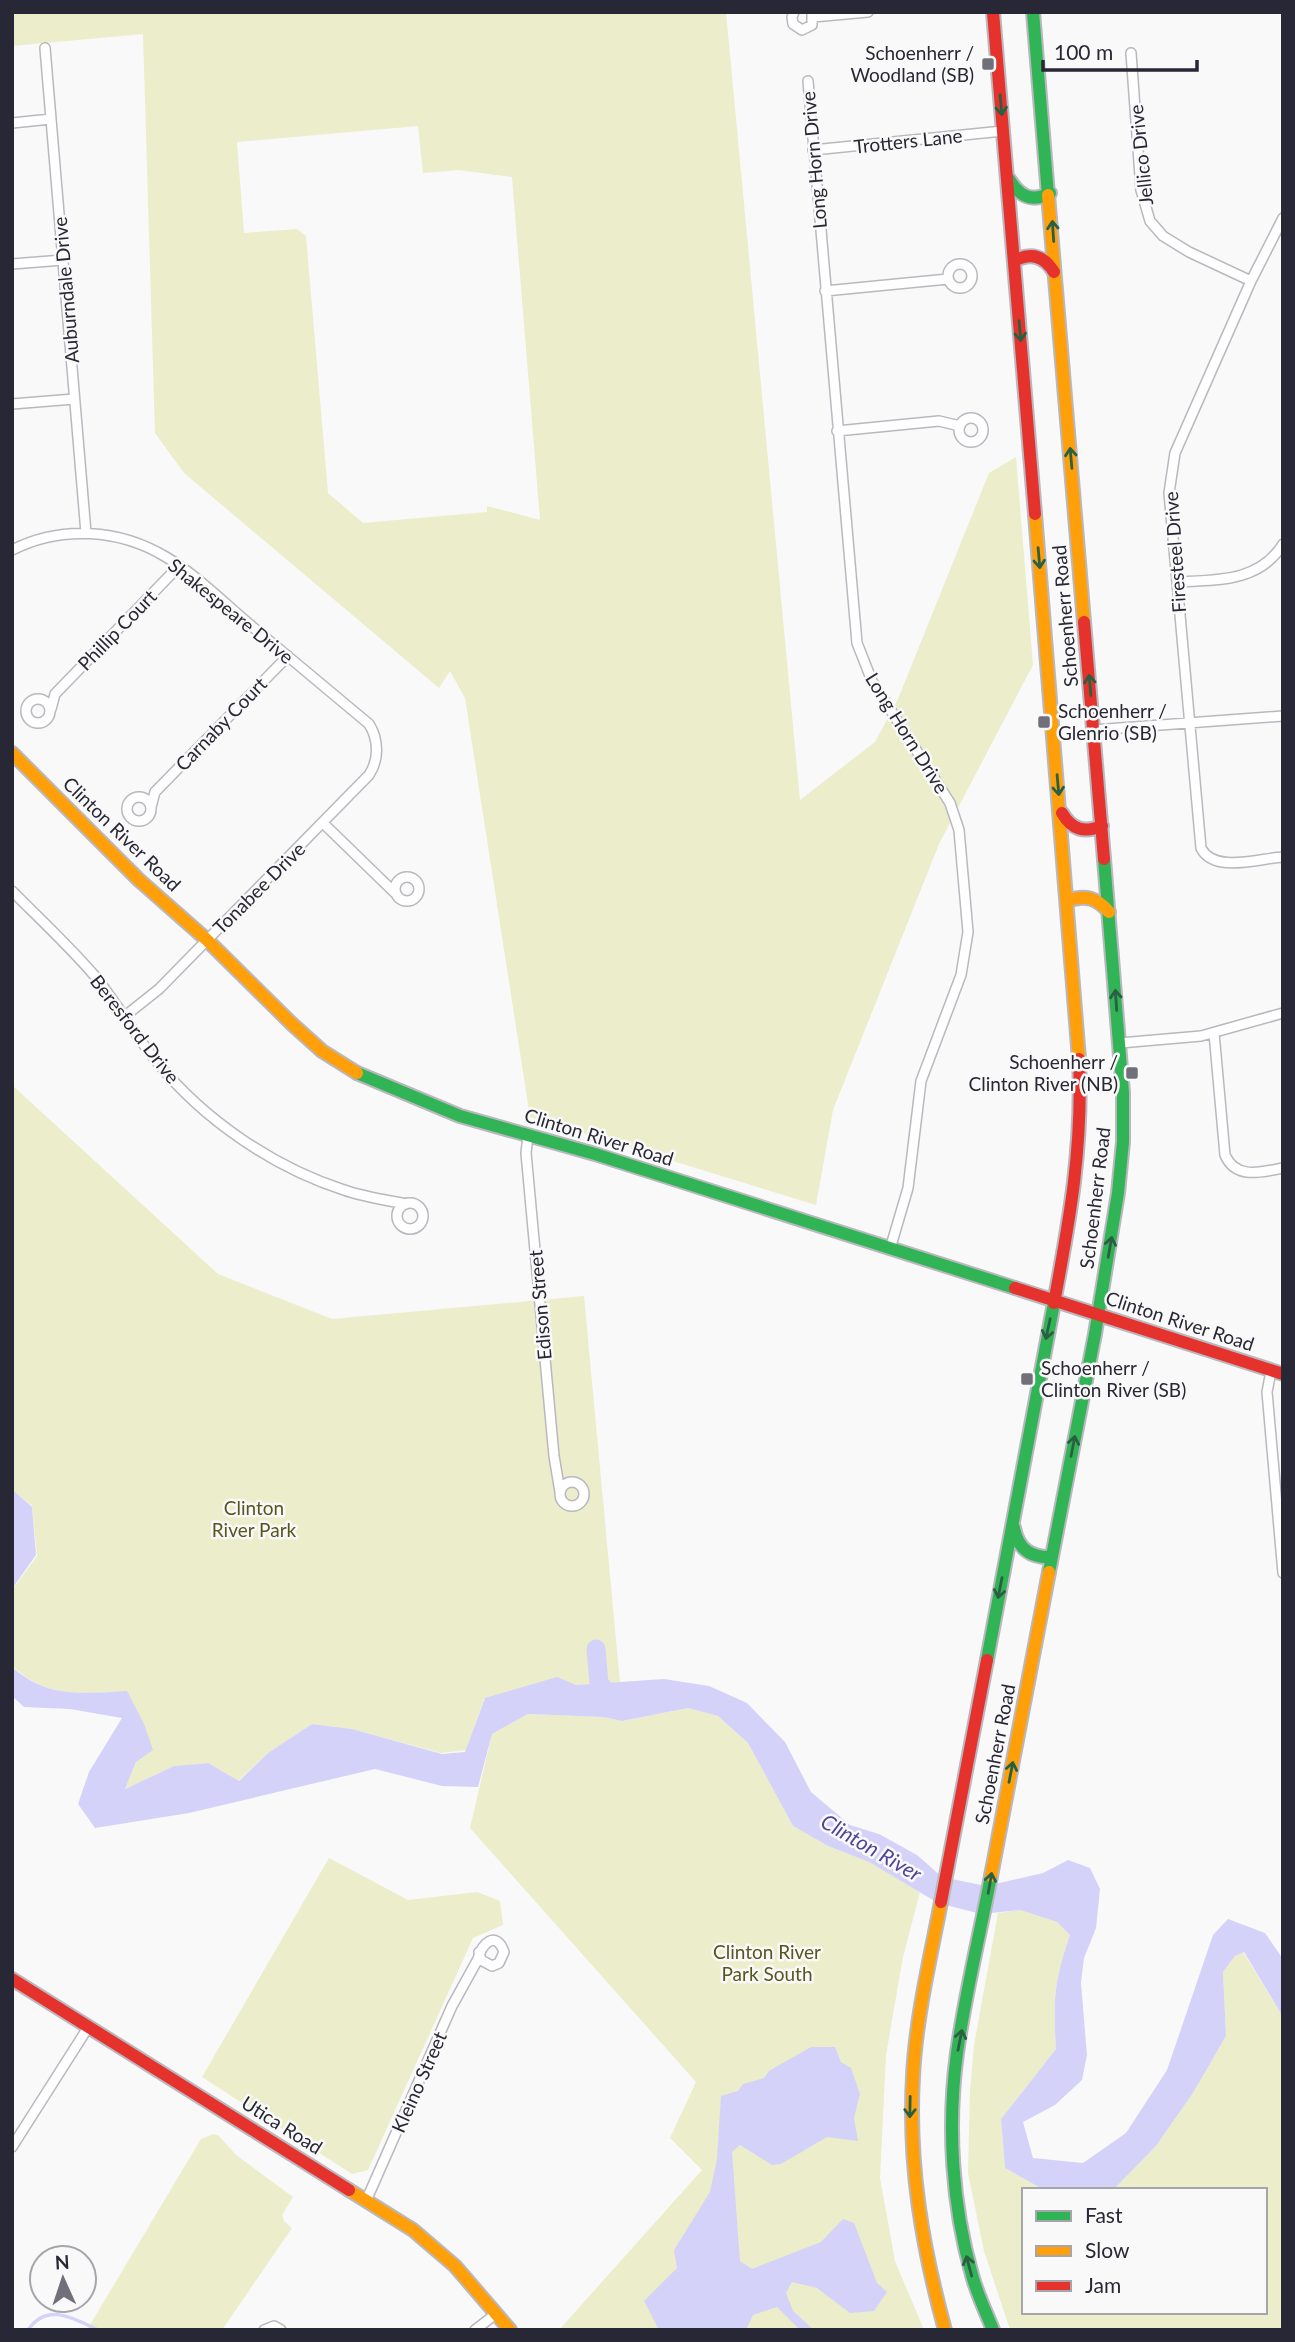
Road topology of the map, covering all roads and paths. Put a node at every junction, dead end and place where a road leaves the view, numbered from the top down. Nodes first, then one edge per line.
1 (794, 12) edge
2 (868, 12) edge
3 (993, 12) edge
4 (1033, 12) edge
5 (812, 15) edge
6 (45, 48) dead end
7 (1131, 53) dead end
8 (808, 81) dead end
9 (51, 120) junction
10 (12, 123) edge
11 (1003, 131) junction
12 (813, 150) junction
13 (1007, 176) junction
14 (1050, 193) junction
15 (1283, 218) edge
16 (63, 260) junction
17 (1014, 261) junction
18 (12, 264) edge
19 (1056, 275) junction
20 (948, 279) dead end
21 (1251, 281) junction
22 (825, 291) junction
23 (74, 399) junction
24 (12, 404) edge
25 (960, 426) dead end
26 (838, 431) junction
27 (86, 533) junction
28 (1283, 544) edge
29 (12, 550) edge
30 (179, 566) junction
31 (1177, 582) junction
32 (288, 656) junction
33 (55, 694) junction
34 (40, 698) junction
35 (51, 709) junction
36 (1283, 716) edge
37 (1189, 723) junction
38 (1093, 730) junction
39 (376, 748) joint
40 (12, 753) edge
41 (155, 792) junction
42 (140, 797) junction
43 (151, 807) junction
44 (1060, 810) junction
45 (323, 823) junction
46 (1102, 826) junction
47 (1283, 856) edge
48 (401, 878) junction
49 (385, 882) junction
50 (12, 891) edge
51 (395, 893) junction
52 (1068, 901) junction
53 (1109, 913) junction
54 (207, 940) junction
55 (1283, 1013) edge
56 (125, 1016) junction
57 (1214, 1033) junction
58 (1119, 1044) junction
59 (528, 1136) junction
60 (1283, 1168) edge
61 (385, 1200) junction
62 (406, 1204) junction
63 (398, 1217) junction
64 (890, 1249) junction
65 (1055, 1300) junction
66 (1098, 1314) junction
67 (1277, 1372) edge
68 (558, 1474) junction
69 (572, 1482) junction
70 (560, 1492) junction
71 (1013, 1521) junction
72 (1052, 1557) junction
73 (1283, 1573) edge
74 (479, 1952) junction
75 (488, 1965) junction
76 (475, 1966) junction
77 (12, 1979) edge
78 (89, 2026) junction
79 (12, 2147) edge
80 (366, 2201) junction
81 (497, 2314) junction
82 (264, 2330) edge
83 (281, 2330) edge
84 (475, 2330) edge
85 (510, 2330) edge
86 (945, 2330) edge
87 (993, 2330) edge

1 - 5 street
2 - 5 street
3 -> 11 main road, Schoenherr Road
4 - 14 main road, Schoenherr Road
6 - 9 street, Auburndale Drive
7 - 21 street, Jellico Drive
8 - 12 street, Long Horn Drive
9 - 10 street
9 - 16 street, Auburndale Drive
11 - 12 street, Trotters Lane
11 - 13 main road, Schoenherr Road
12 - 22 street, Long Horn Drive
13 - 14 main road
13 - 17 main road, Schoenherr Road
19 -> 14 main road, Schoenherr Road
15 - 21 street, Firesteel Drive
16 - 18 street
16 - 23 street, Auburndale Drive
17 - 19 main road
17 -> 44 main road, Schoenherr Road
38 -> 19 main road, Schoenherr Road
20 - 22 street
21 - 31 street, Firesteel Drive
22 - 26 street, Long Horn Drive
23 - 24 street
23 - 27 street, Auburndale Drive
25 - 26 street
26 - 64 street, Long Horn Drive
27 - 29 street, Shakespeare Drive
27 - 30 street, Shakespeare Drive
28 - 31 street
30 - 32 street, Shakespeare Drive
30 - 33 street, Phillip Court
31 - 37 street, Firesteel Drive
32 - 39 street, Shakespeare Drive
32 - 41 street, Carnaby Court
33 - 34 street
33 - 35 street, Phillip Court
34 - 35 street
34 - 35 street
36 - 37 street
37 - 38 street
37 - 47 street, Firesteel Drive
38 - 46 main road, Schoenherr Road
39 - 45 street, Tonabee Drive
40 - 54 main road, Clinton River Road
41 - 42 street, Carnaby Court
41 - 43 street, Carnaby Court
42 - 43 street
42 - 43 street
44 - 46 main road
44 - 52 main road, Schoenherr Road
45 - 49 street
45 - 54 street, Tonabee Drive
46 - 53 main road, Schoenherr Road
48 - 49 street
48 - 51 street
48 - 51 street
49 - 51 street
50 - 56 street, Beresford Drive
52 - 53 main road
52 - 65 main road, Schoenherr Road
58 -> 53 main road, Schoenherr Road
54 - 56 street, Tonabee Drive
54 - 59 main road, Clinton River Road
55 - 57 street
56 - 61 street, Beresford Drive
57 - 58 street
57 - 60 street
66 -> 58 main road, Schoenherr Road
59 - 64 main road, Clinton River Road
59 - 68 street, Edison Street
61 - 62 street, Beresford Drive
61 - 63 street
62 - 63 street
62 - 63 street
64 - 65 main road, Clinton River Road
65 - 66 main road, Clinton River Road
65 -> 71 main road, Schoenherr Road
66 - 67 main road, Clinton River Road
72 -> 66 main road, Schoenherr Road
67 - 73 street
68 - 69 street
68 - 70 street, Edison Street
69 - 70 street
69 - 70 street
71 - 72 main road
71 -> 86 main road, Schoenherr Road
87 -> 72 main road, Schoenherr Road
74 - 75 street
74 - 75 street
74 - 76 street, Kleino Street
75 - 76 street
76 - 80 street, Kleino Street
77 - 78 main road, Utica Road
78 - 79 street
78 - 80 main road, Utica Road
80 - 81 main road, Utica Road
81 - 84 street
81 - 85 main road, Utica Road
82 - 83 street

